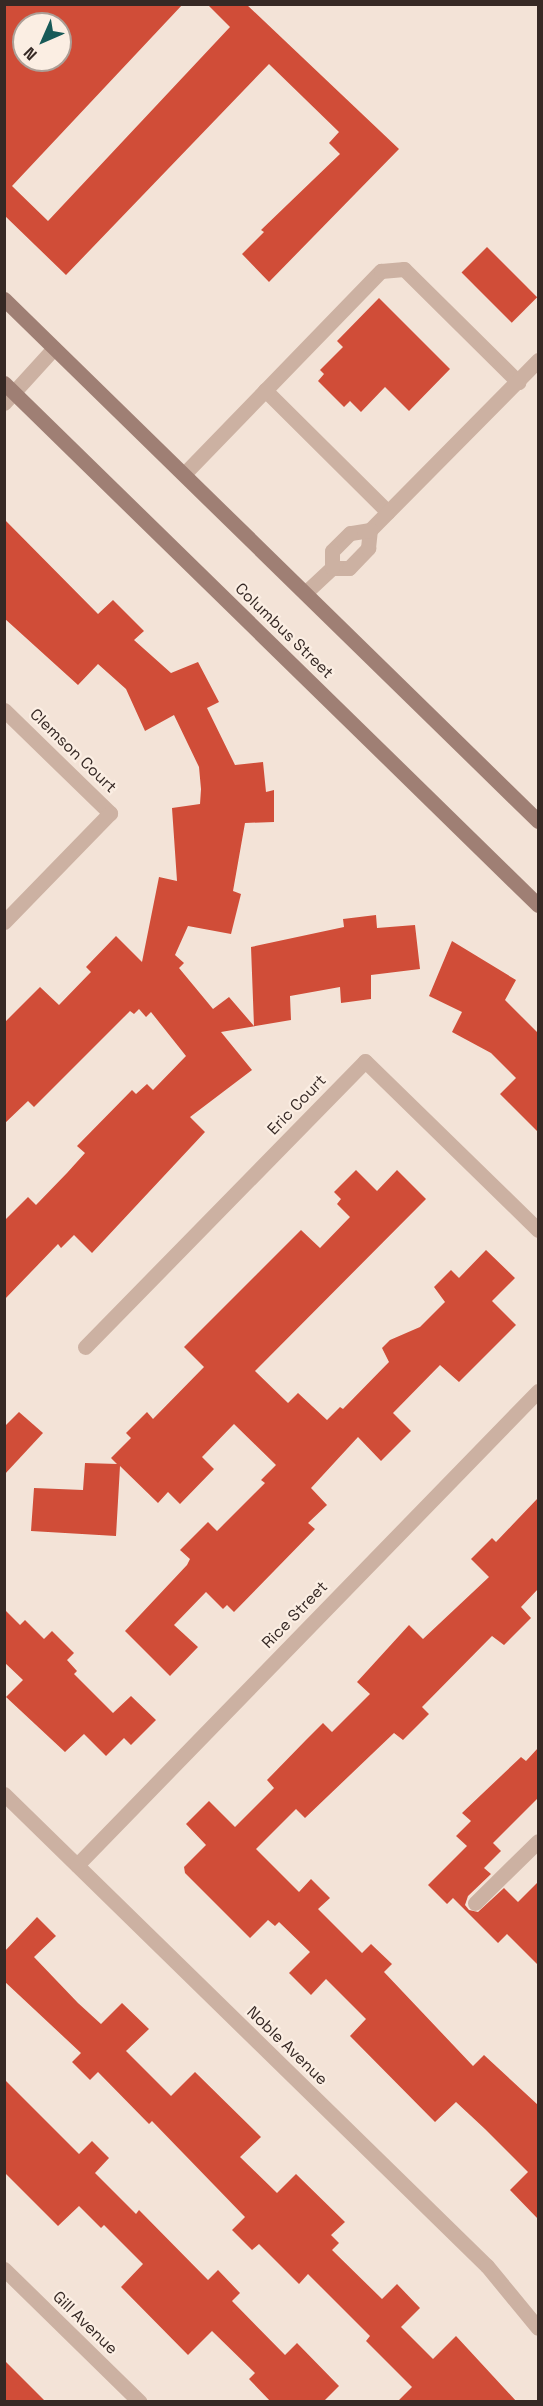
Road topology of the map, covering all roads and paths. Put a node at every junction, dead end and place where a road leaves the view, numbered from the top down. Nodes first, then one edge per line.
1 (4, 299) edge
2 (54, 348) junction
3 (538, 360) edge
4 (518, 381) junction
5 (265, 390) junction
6 (8, 393) edge
7 (184, 474) junction
8 (388, 512) junction
9 (370, 530) junction
10 (332, 568) junction
11 (306, 593) junction
12 (4, 710) edge
13 (538, 821) edge
14 (538, 905) edge
15 (4, 922) edge
16 (538, 1230) edge
17 (86, 1347) dead end
18 (538, 1391) edge
19 (4, 1794) edge
20 (538, 1841) edge
21 (77, 1865) junction
22 (474, 1903) dead end
23 (4, 2269) edge
24 (538, 2328) edge
25 (140, 2402) edge

1 - 2 main road
2 - 6 street
2 - 7 main road
3 - 4 street
4 - 5 street
4 - 8 street
5 - 7 street
5 - 8 street
6 - 14 main road, Columbus Street
7 - 11 main road
8 - 9 street
9 - 10 street
9 - 10 street
10 - 11 street
11 - 13 main road
12 - 15 street, Clemson Court
16 - 17 street, Eric Court
18 - 21 street, Rice Street
19 - 21 street, Noble Avenue
20 - 22 street
21 - 24 street, Noble Avenue
23 - 25 street, Gill Avenue

